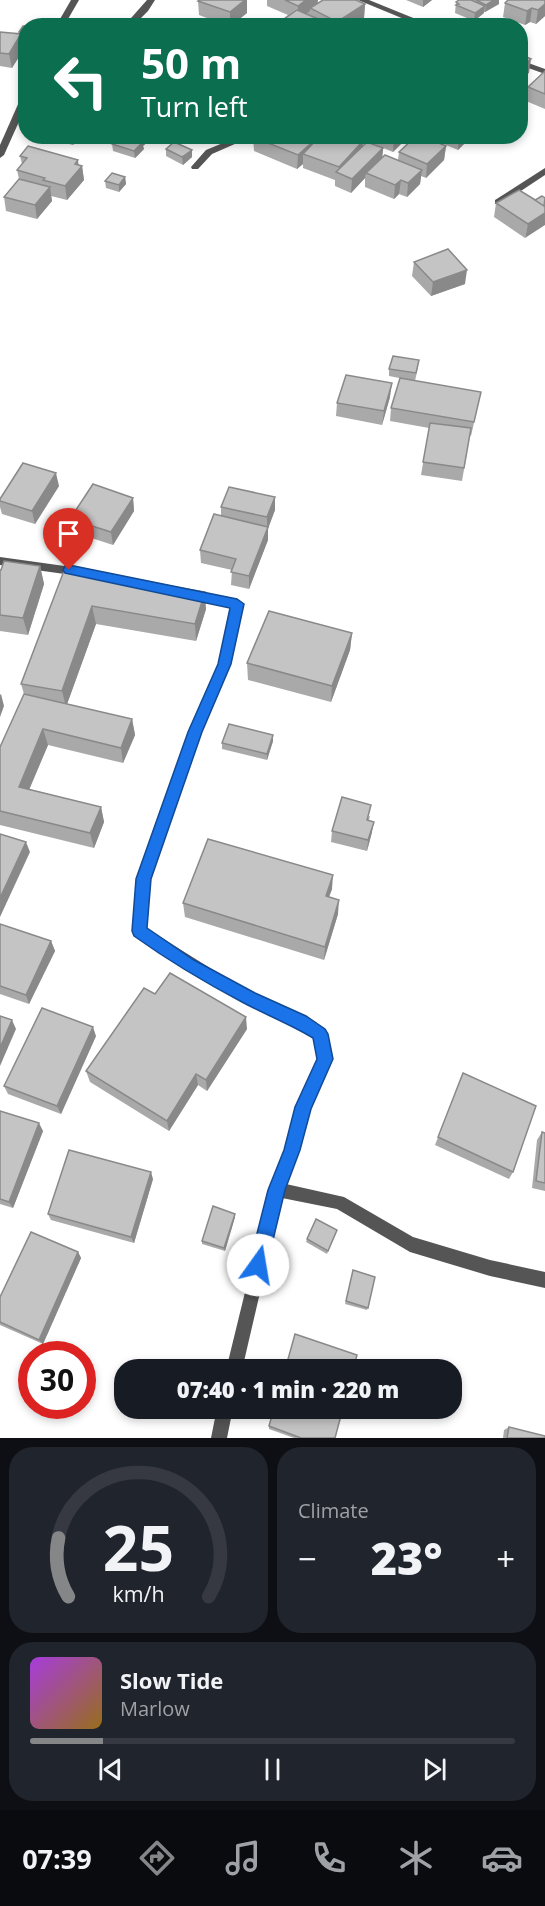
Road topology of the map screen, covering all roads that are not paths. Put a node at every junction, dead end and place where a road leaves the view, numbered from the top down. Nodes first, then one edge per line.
1 (75, 0) edge
2 (152, 0) edge
3 (362, 0) edge
4 (65, 18) edge
5 (136, 18) edge
6 (408, 18) edge
7 (528, 65) edge
8 (545, 72) edge
9 (18, 113) edge
10 (229, 144) edge
11 (0, 155) edge
12 (195, 167) dead end
13 (545, 171) edge
14 (498, 202) edge
15 (0, 561) edge
16 (90, 574) edge
17 (174, 591) edge
18 (277, 1190) junction
19 (545, 1280) edge
20 (237, 1359) edge
21 (223, 1419) edge
22 (219, 1438) edge

1 - 4 street
2 - 5 street
3 - 6 street
7 - 8 street
9 - 11 street
10 - 12 street
13 - 14 street
15 - 16 street
17 - 18 street
18 - 19 street
18 - 20 street
21 - 22 street

